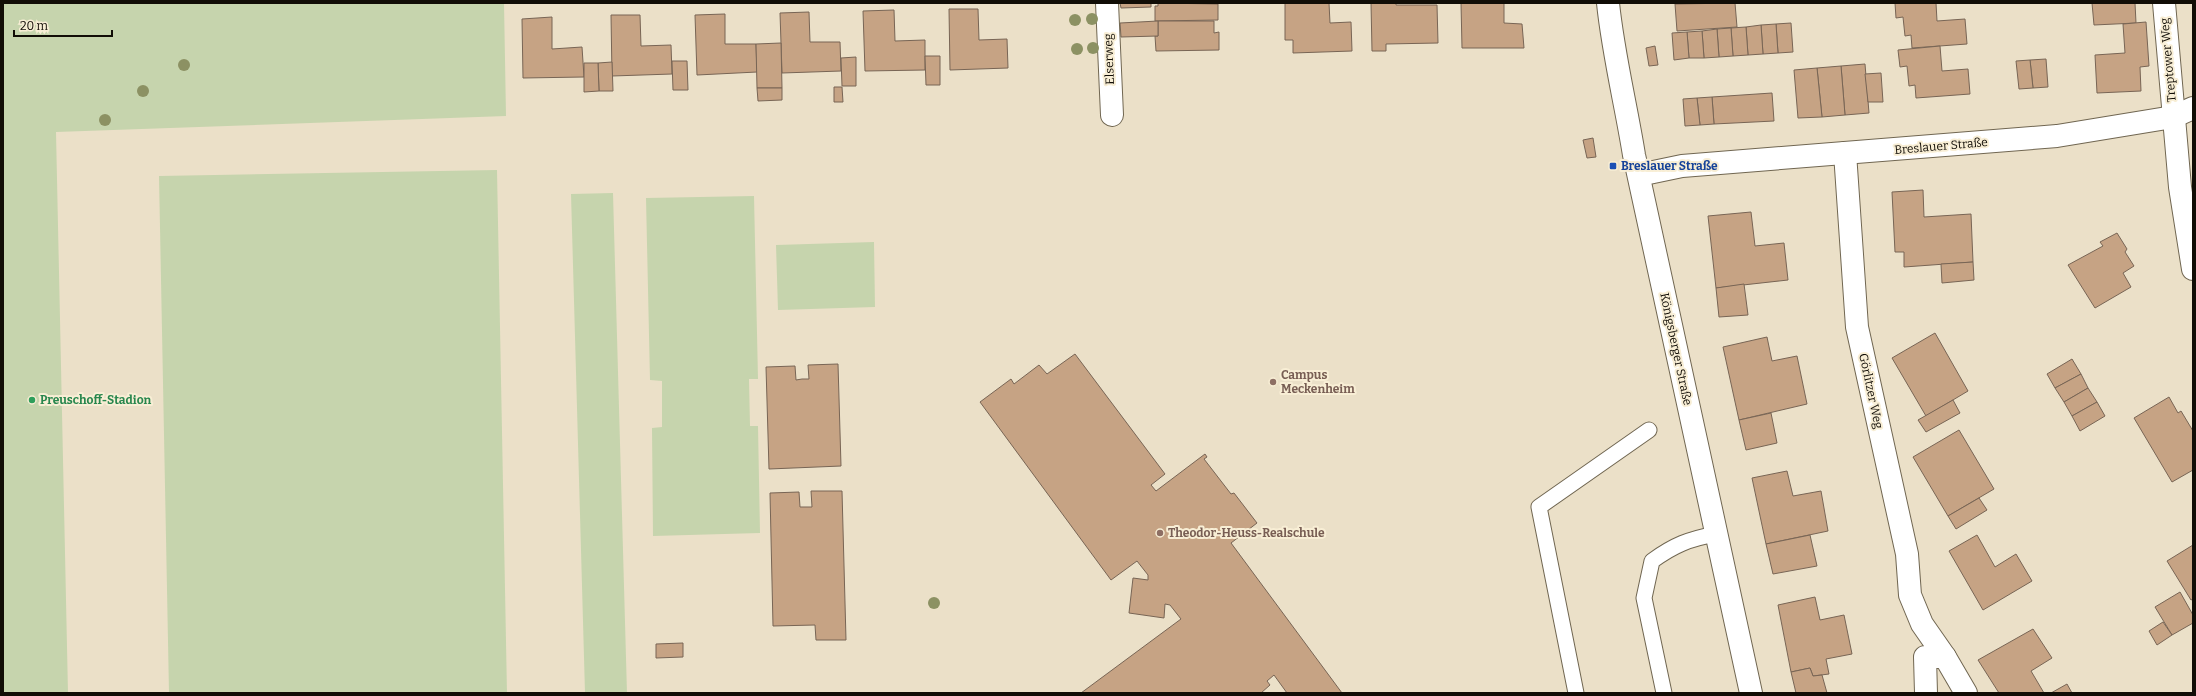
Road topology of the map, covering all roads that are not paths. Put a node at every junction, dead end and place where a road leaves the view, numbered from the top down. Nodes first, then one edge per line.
1 (1107, 3) edge
2 (1608, 3) edge
3 (2164, 3) edge
4 (2193, 108) edge
5 (1112, 115) dead end
6 (2173, 117) junction
7 (1845, 153) junction
8 (1639, 175) junction
9 (2193, 268) edge
10 (1649, 430) dead end
11 (1716, 534) junction
12 (1935, 657) junction
13 (1576, 693) edge
14 (1664, 693) edge
15 (1751, 693) edge
16 (1926, 693) edge
17 (1966, 693) edge

1 - 5 street, Elserweg
2 - 8 street, Königsberger Straße
3 - 6 street, Treptower Weg
4 - 6 street, Breslauer Straße
6 - 7 street, Breslauer Straße
6 - 9 street, Treptower Weg
7 - 8 street, Breslauer Straße
7 - 12 street, Görlitzer Weg
8 - 11 street, Königsberger Straße
10 - 13 lane
11 - 14 lane
11 - 15 street, Königsberger Straße
12 - 16 street, Görlitzer Weg
12 - 17 street, Görlitzer Weg

